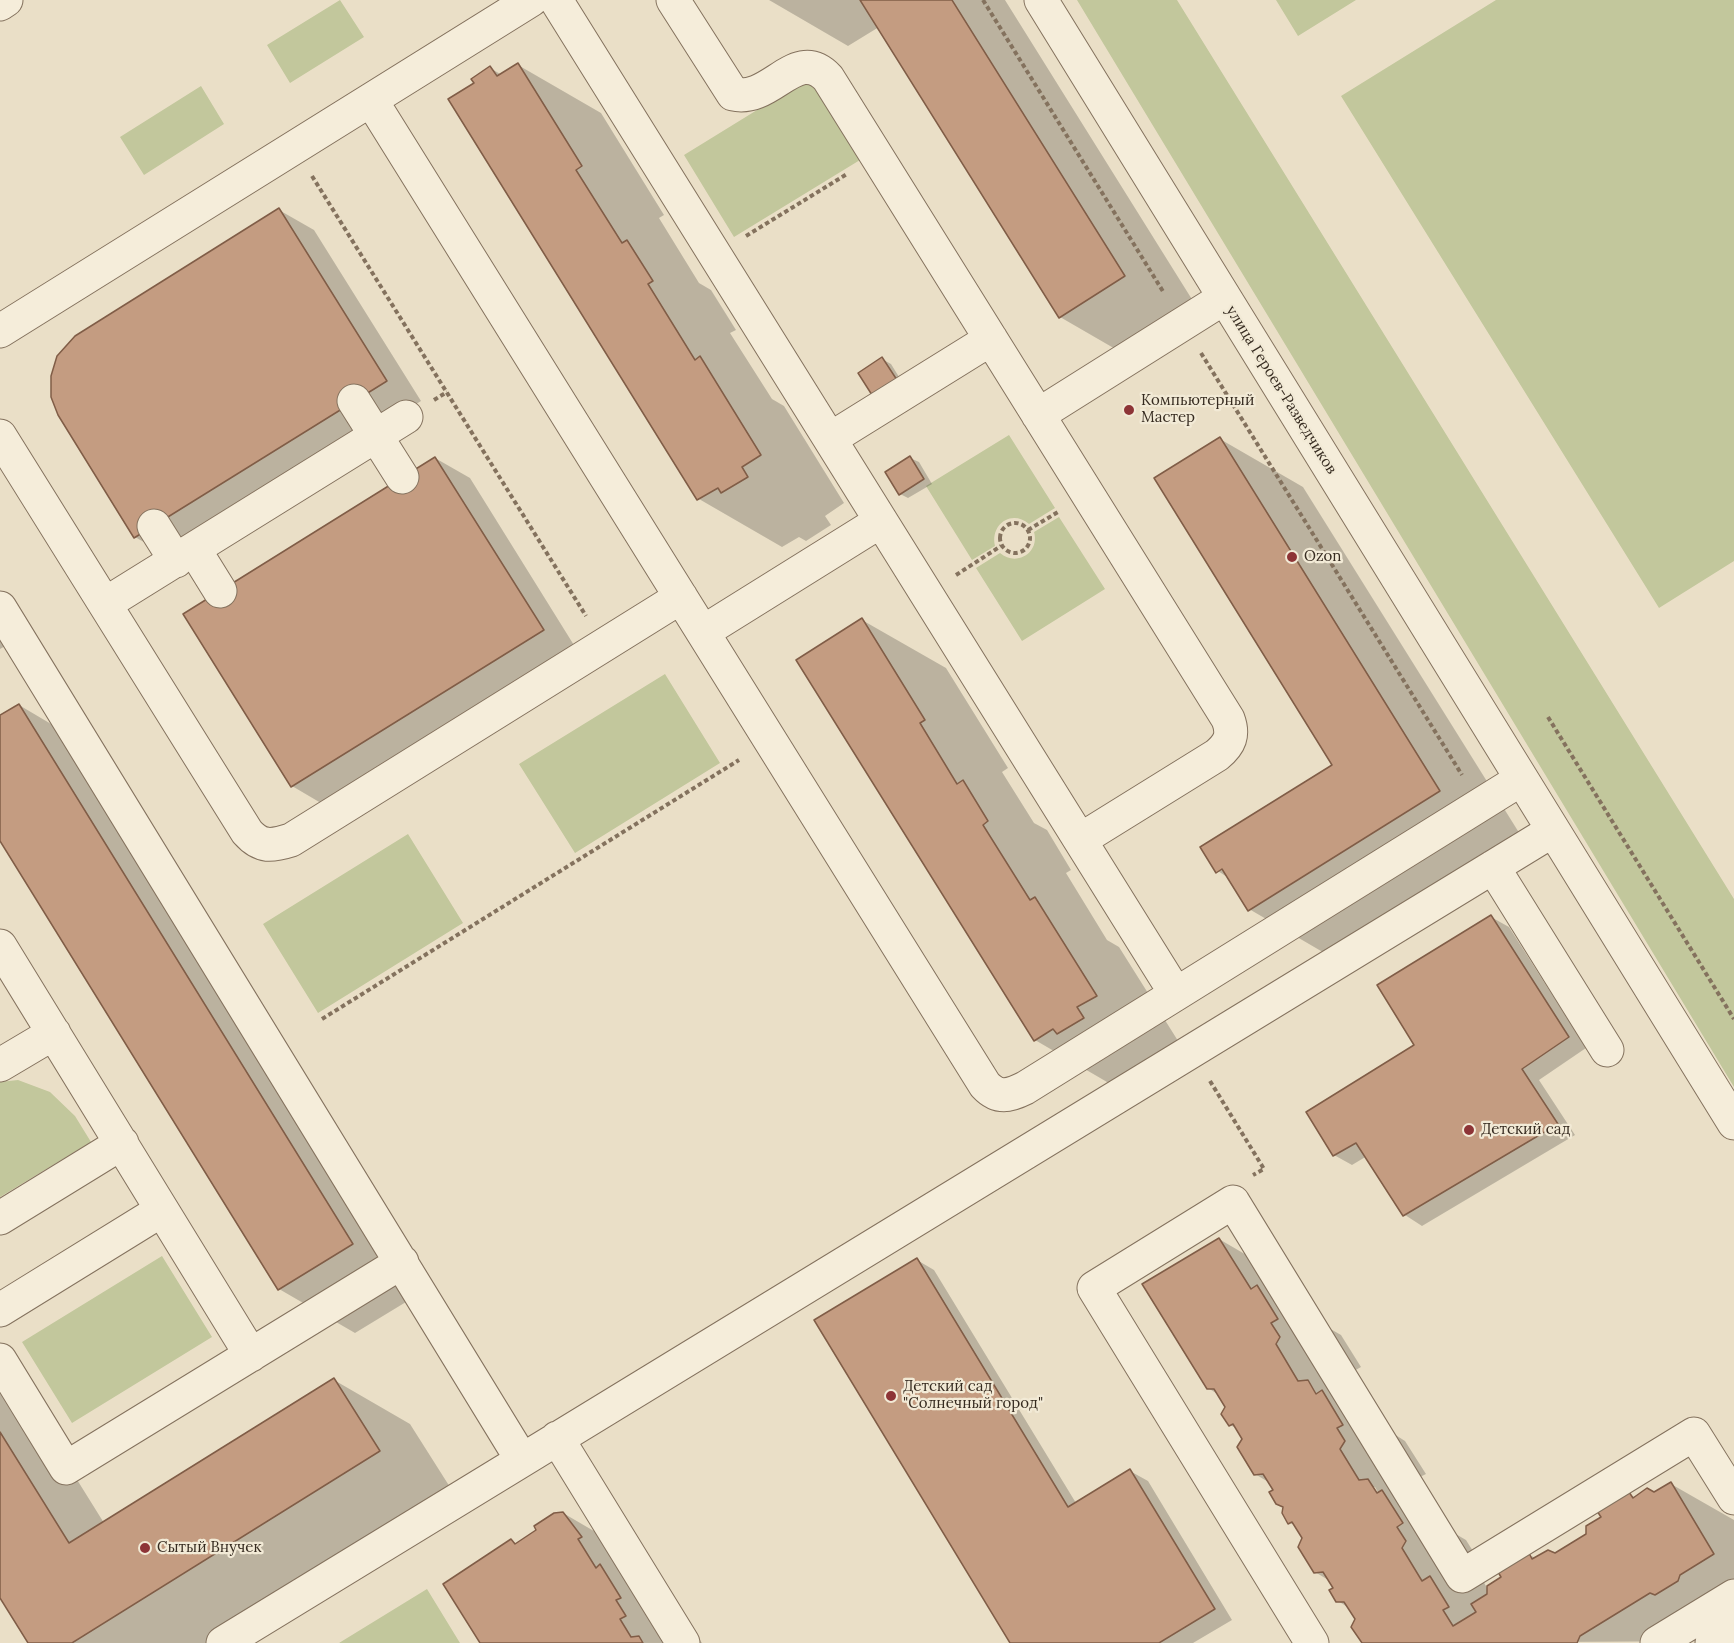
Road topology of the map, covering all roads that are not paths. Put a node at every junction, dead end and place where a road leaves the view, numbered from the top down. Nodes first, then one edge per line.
1 (6, 0) edge
2 (531, 0) edge
3 (556, 0) edge
4 (673, 0) edge
5 (1041, 0) edge
6 (0, 4) edge
7 (371, 100) junction
8 (1224, 298) junction
9 (0, 331) edge
10 (991, 339) junction
11 (354, 401) dead end
12 (1038, 415) junction
13 (406, 417) dead end
14 (0, 436) edge
15 (376, 436) junction
16 (830, 439) junction
17 (402, 477) dead end
18 (881, 521) junction
19 (154, 526) dead end
20 (185, 555) junction
21 (220, 591) dead end
22 (681, 597) junction
23 (105, 604) junction
24 (0, 608) edge
25 (703, 632) junction
26 (9, 642) edge
27 (1520, 780) junction
28 (1552, 831) junction
29 (1080, 840) junction
30 (1493, 867) junction
31 (0, 946) edge
32 (1176, 994) junction
33 (54, 1033) junction
34 (1607, 1050) dead end
35 (0, 1065) edge
36 (1734, 1123) edge
37 (122, 1143) junction
38 (162, 1210) junction
39 (0, 1218) edge
40 (402, 1262) junction
41 (0, 1310) edge
42 (251, 1355) junction
43 (0, 1360) edge
44 (557, 1438) junction
45 (522, 1460) junction
46 (1734, 1498) edge
47 (1734, 1596) edge
48 (1734, 1630) edge
49 (224, 1643) edge
50 (683, 1643) edge
51 (1312, 1643) edge
52 (1657, 1643) edge
53 (1712, 1643) edge

1 - 6 street
2 - 7 street
3 - 16 street
4 - 10 street
5 - 8 street, улица Героев-Разведчиков
7 - 9 street
7 - 22 street
8 - 12 street
8 - 27 street, улица Героев-Разведчиков
10 - 12 street
10 - 16 street
11 - 15 street
12 - 29 street
13 - 15 street
14 - 23 street
15 - 17 street
15 - 20 street
16 - 18 street
18 - 25 street
18 - 29 street
19 - 20 street
20 - 21 street
20 - 23 street
22 - 23 street
22 - 25 street
24 - 26 street
25 - 32 street
26 - 40 street
27 - 28 street, улица Героев-Разведчиков
27 - 32 street
28 - 30 street
28 - 36 street, улица Героев-Разведчиков
29 - 32 street
30 - 34 street
30 - 44 street
31 - 33 street
33 - 35 street
33 - 37 street
37 - 38 street
37 - 39 street
38 - 41 street
38 - 42 street
40 - 42 street
40 - 45 street
42 - 43 street
44 - 45 street
44 - 50 street
45 - 49 street
46 - 51 street
47 - 52 street
48 - 53 street

